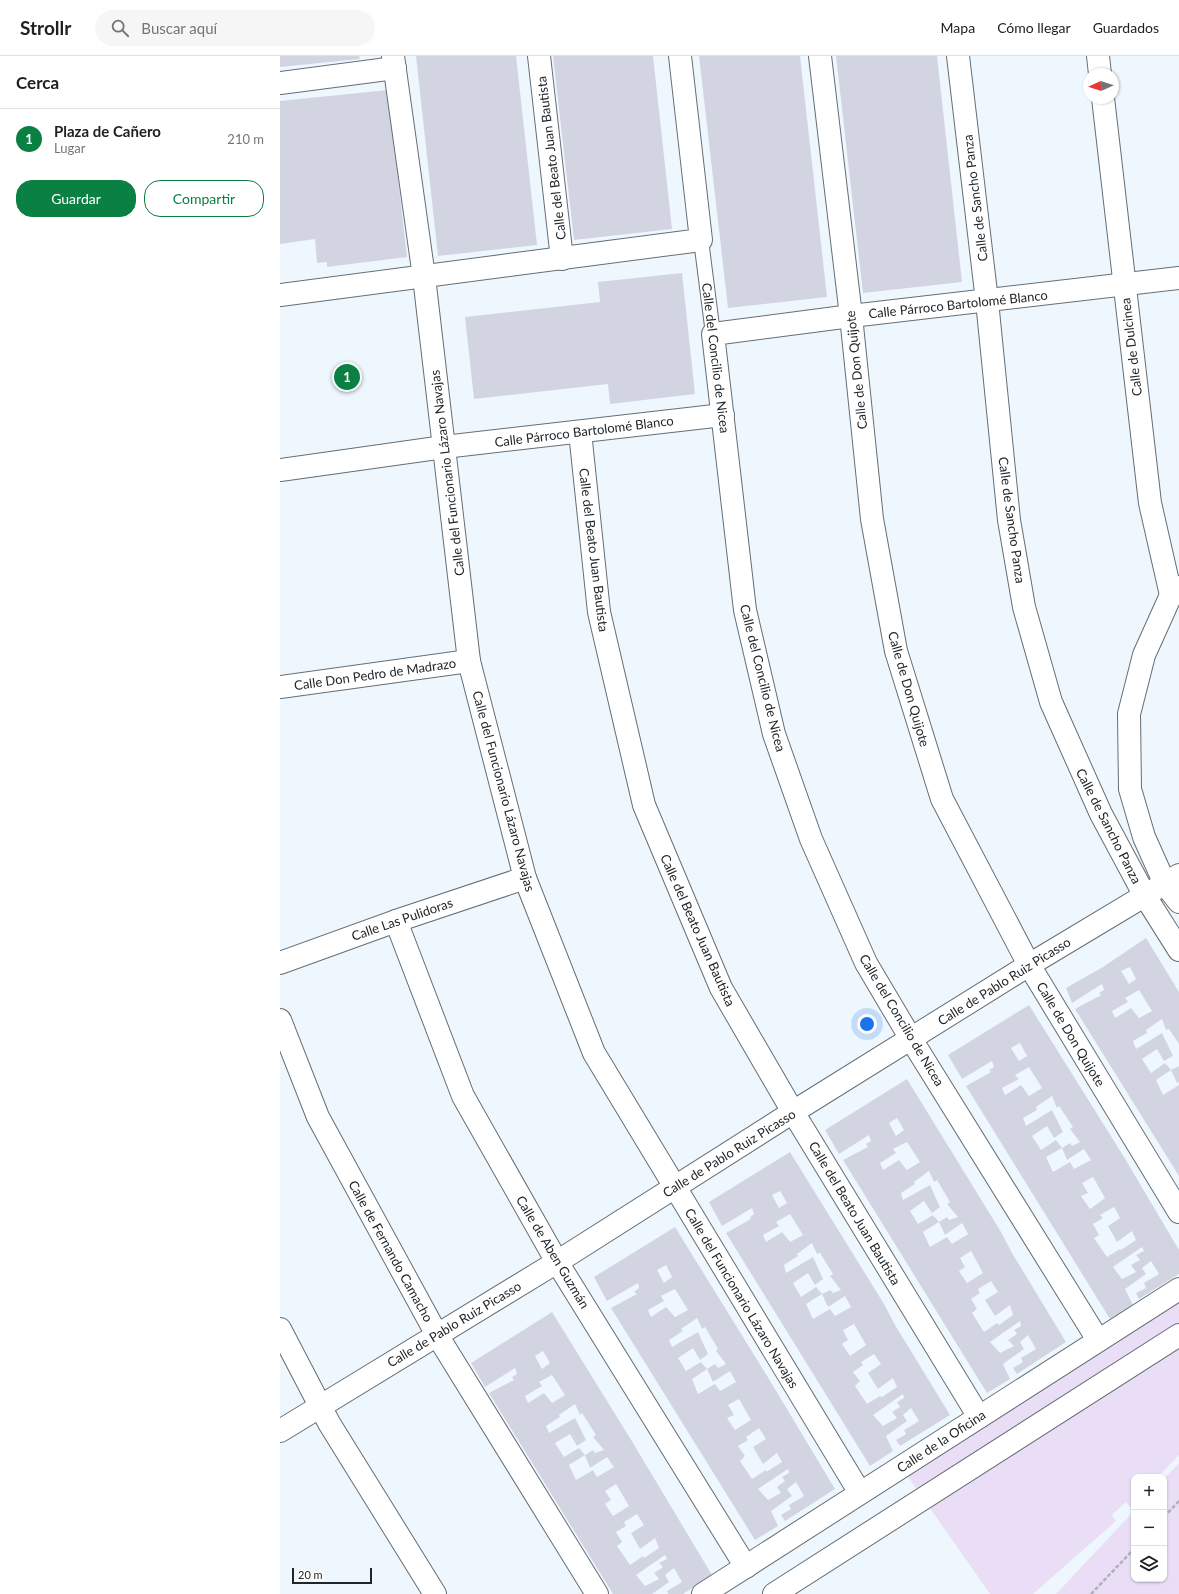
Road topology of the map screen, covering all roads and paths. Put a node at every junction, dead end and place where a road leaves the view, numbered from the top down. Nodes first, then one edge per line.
1 (539, 56) edge
2 (680, 56) edge
3 (820, 56) edge
4 (958, 56) edge
5 (1098, 56) edge
6 (394, 62) edge
7 (1099, 68) edge
8 (280, 83) edge
9 (1104, 104) edge
10 (701, 240) junction
11 (562, 259) junction
12 (424, 277) junction
13 (1179, 278) edge
14 (1123, 284) junction
15 (280, 295) edge
16 (987, 301) junction
17 (851, 316) junction
18 (713, 334) junction
19 (723, 415) junction
20 (580, 432) junction
21 (444, 447) junction
22 (280, 470) edge
23 (1175, 591) edge
24 (469, 661) junction
25 (280, 687) edge
26 (525, 878) junction
27 (1172, 880) edge
28 (1145, 896) junction
29 (1179, 902) edge
30 (396, 921) junction
31 (1179, 950) edge
32 (280, 963) edge
33 (1029, 965) junction
34 (280, 1020) edge
35 (911, 1039) junction
36 (793, 1112) junction
37 (674, 1188) junction
38 (1179, 1212) edge
39 (557, 1262) junction
40 (1179, 1289) edge
41 (280, 1329) edge
42 (436, 1335) junction
43 (1179, 1335) edge
44 (1098, 1340) junction
45 (320, 1406) junction
46 (979, 1417) junction
47 (280, 1431) edge
48 (860, 1493) junction
49 (1179, 1501) edge
50 (1167, 1514) edge
51 (1131, 1552) edge
52 (746, 1567) junction
53 (436, 1594) edge
54 (597, 1594) edge
55 (703, 1594) edge
56 (774, 1594) edge
57 (1091, 1594) edge

1 - 11 street, Calle del Beato Juan Bautista
2 - 10 street, Calle del Concilio de Nicea
3 - 17 street, Calle de Don Quijote
4 - 16 street, Calle de Sancho Panza
5 - 7 street
6 - 8 street
6 - 12 street, Calle del Funcionario Lázaro Navajas
9 - 14 street, Calle de Dulcinea
10 - 11 street
10 - 18 lane, Calle del Concilio de Nicea
11 - 12 street
12 - 15 street
12 - 21 street, Calle del Funcionario Lázaro Navajas
13 - 14 street, Calle Párroco Bartolomé Blanco
14 - 16 street, Calle Párroco Bartolomé Blanco
14 - 23 street, Calle de Dulcinea
16 - 17 street, Calle Párroco Bartolomé Blanco
16 - 28 street, Calle de Sancho Panza
17 - 18 street, Calle Párroco Bartolomé Blanco
17 - 33 street, Calle de Don Quijote
18 - 19 street, Calle del Concilio de Nicea
19 - 20 street, Calle Párroco Bartolomé Blanco
19 - 35 street, Calle del Concilio de Nicea
20 - 21 street, Calle Párroco Bartolomé Blanco
20 - 36 street, Calle del Beato Juan Bautista
21 - 22 street, Calle Párroco Bartolomé Blanco
21 - 24 street, Calle del Funcionario Lázaro Navajas
23 - 27 street
24 - 25 street, Calle Don Pedro de Madrazo
24 - 26 street, Calle del Funcionario Lázaro Navajas
26 - 30 street, Calle Las Pulidoras
26 - 37 street, Calle del Funcionario Lázaro Navajas
27 - 28 street, Calle de Pablo Ruiz Picasso
27 - 29 street
28 - 31 street, Calle de Sancho Panza
28 - 33 street, Calle de Pablo Ruiz Picasso
30 - 32 street, Calle Las Pulidoras
30 - 39 street, Calle de Aben Guzmán
33 - 35 street, Calle de Pablo Ruiz Picasso
33 - 38 street, Calle de Don Quijote
34 - 42 street, Calle de Fernando Camacho
35 - 36 street, Calle de Pablo Ruiz Picasso
35 - 44 street, Calle del Concilio de Nicea
36 - 37 street, Calle de Pablo Ruiz Picasso
36 - 46 street, Calle del Beato Juan Bautista
37 - 39 street, Calle de Pablo Ruiz Picasso
37 - 48 street, Calle del Funcionario Lázaro Navajas
39 - 42 street, Calle de Pablo Ruiz Picasso
39 - 52 street, Calle de Aben Guzmán
40 - 44 street, Calle de la Oficina
41 - 45 street
42 - 45 street, Calle de Pablo Ruiz Picasso
42 - 54 street, Calle de Fernando Camacho
43 - 56 street
44 - 46 street, Calle de la Oficina
45 - 47 street, Calle de Pablo Ruiz Picasso
45 - 53 street
46 - 48 street, Calle de la Oficina
48 - 52 street, Calle de la Oficina
49 - 50 path
51 - 57 path
52 - 55 street, Calle de la Oficina

